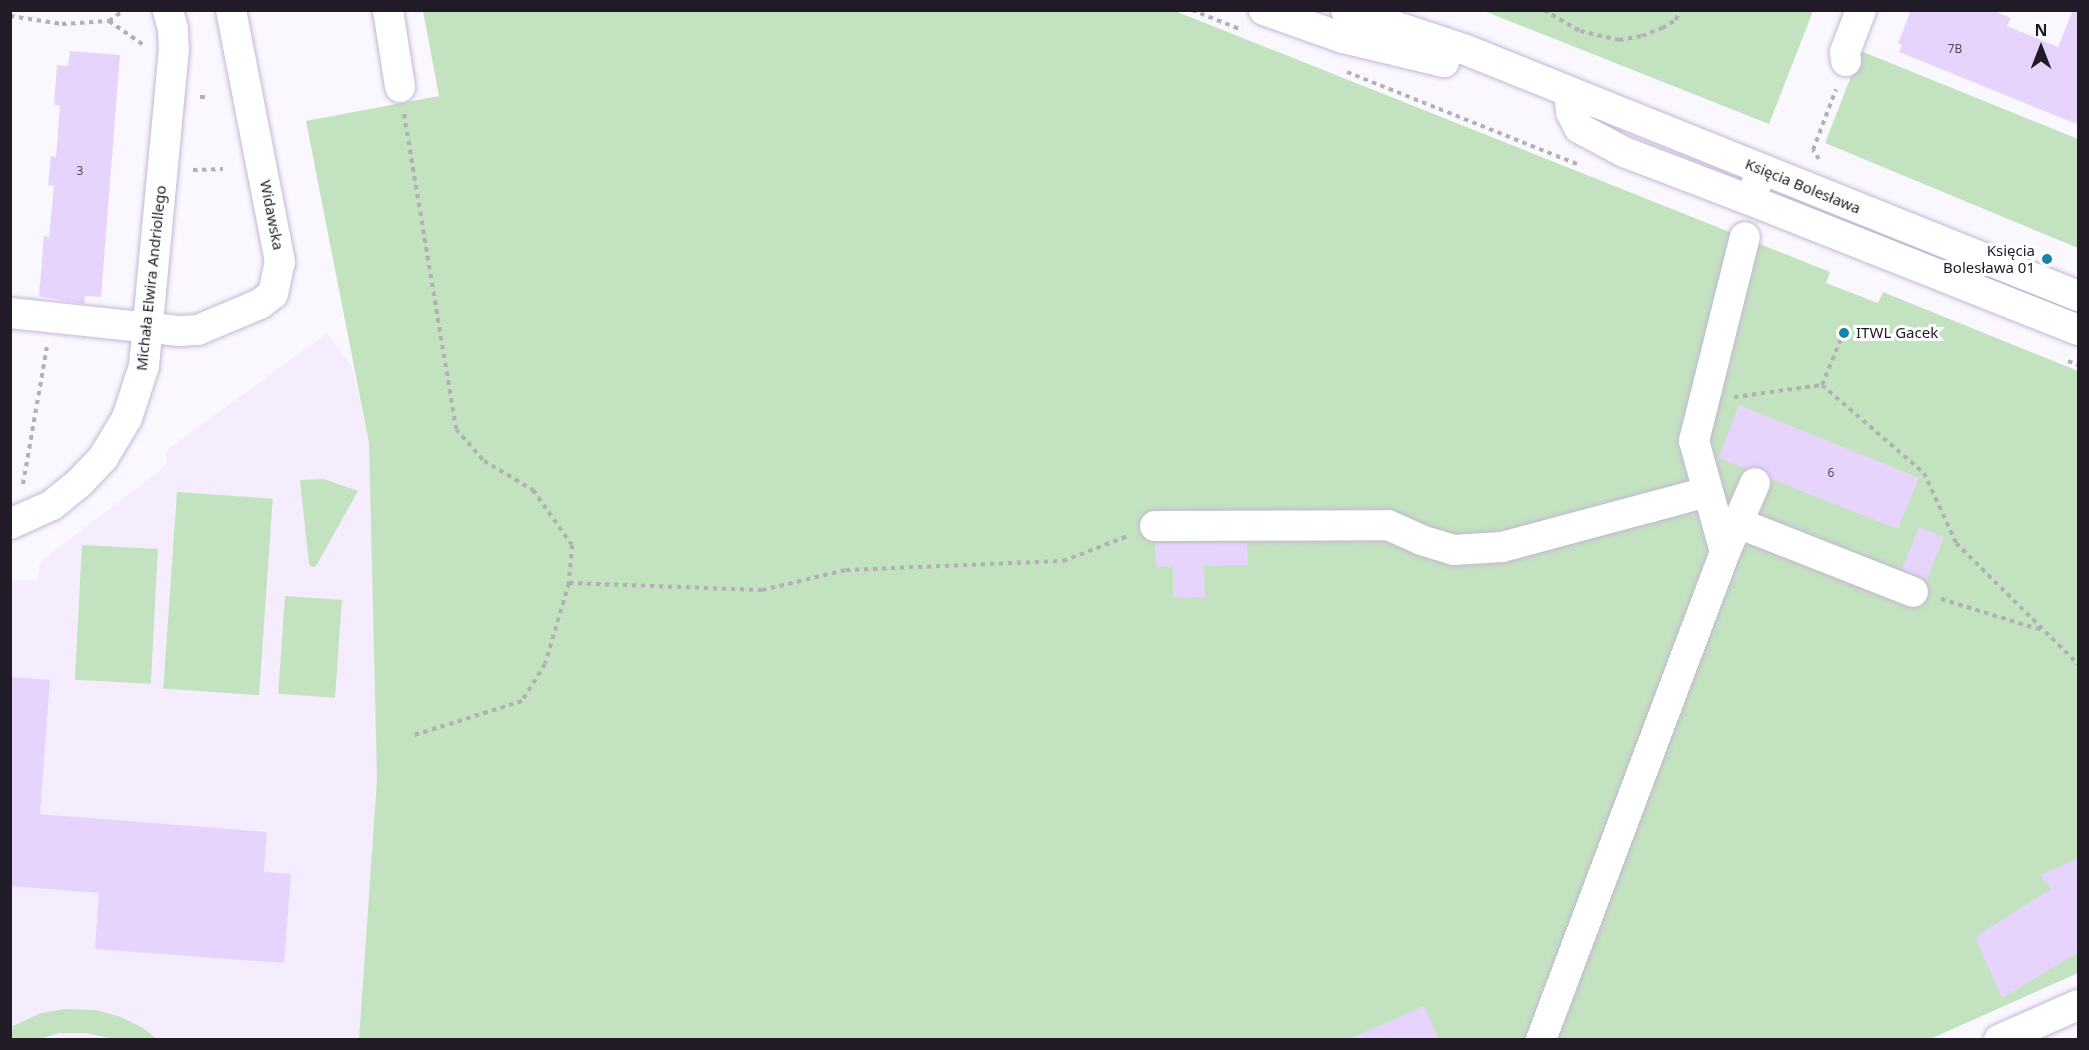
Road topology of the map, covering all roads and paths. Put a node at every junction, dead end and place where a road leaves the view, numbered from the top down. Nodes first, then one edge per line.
1 (124, 10) edge
2 (168, 10) edge
3 (231, 10) edge
4 (388, 10) edge
5 (1264, 10) edge
6 (1346, 10) edge
7 (1544, 10) edge
8 (1679, 10) edge
9 (1861, 10) edge
10 (10, 16) edge
11 (109, 21) junction
12 (1846, 61) joint
13 (172, 65) junction
14 (1527, 75) junction
15 (1569, 92) junction
16 (401, 95) joint
17 (1813, 150) dead end
18 (1762, 170) junction
19 (1750, 200) junction
20 (1745, 237) dead end
21 (2079, 296) edge
22 (10, 313) edge
23 (52, 317) junction
24 (148, 328) junction
25 (2079, 330) edge
26 (1841, 339) dead end
27 (1822, 385) junction
28 (1704, 402) junction
29 (1755, 483) dead end
30 (1707, 492) junction
31 (15, 522) edge
32 (1738, 522) junction
33 (1155, 526) joint
34 (1725, 552) junction
35 (569, 583) junction
36 (1913, 592) joint
37 (2043, 630) junction
38 (2079, 664) edge
39 (414, 735) dead end
40 (2079, 1005) edge
41 (1541, 1040) edge
42 (2000, 1040) edge

1 - 11 path
2 - 13 street, Michała Elwira Andriollego
3 - 24 street, Widawska
4 - 16 street
5 - 14 street, Księcia Bolesława
6 - 14 street, Księcia Bolesława
7 - 8 path
9 - 12 street
10 - 11 path
11 - 13 path
12 - 17 path
13 - 24 street, Michała Elwira Andriollego
14 - 15 street, Księcia Bolesława
15 - 18 street, Księcia Bolesława
15 - 19 street
16 - 35 path
18 - 19 street
18 - 21 street, Księcia Bolesława
19 - 25 street
20 - 28 street
22 - 23 street, Widawska
23 - 24 street, Widawska
23 - 31 path
24 - 31 street, Michała Elwira Andriollego
26 - 27 path
27 - 28 path
27 - 37 path
28 - 30 street
29 - 32 street
30 - 33 street
30 - 34 street
32 - 34 street
32 - 36 street
33 - 35 path
34 - 41 street
35 - 39 path
36 - 37 path
37 - 38 path
40 - 42 street

